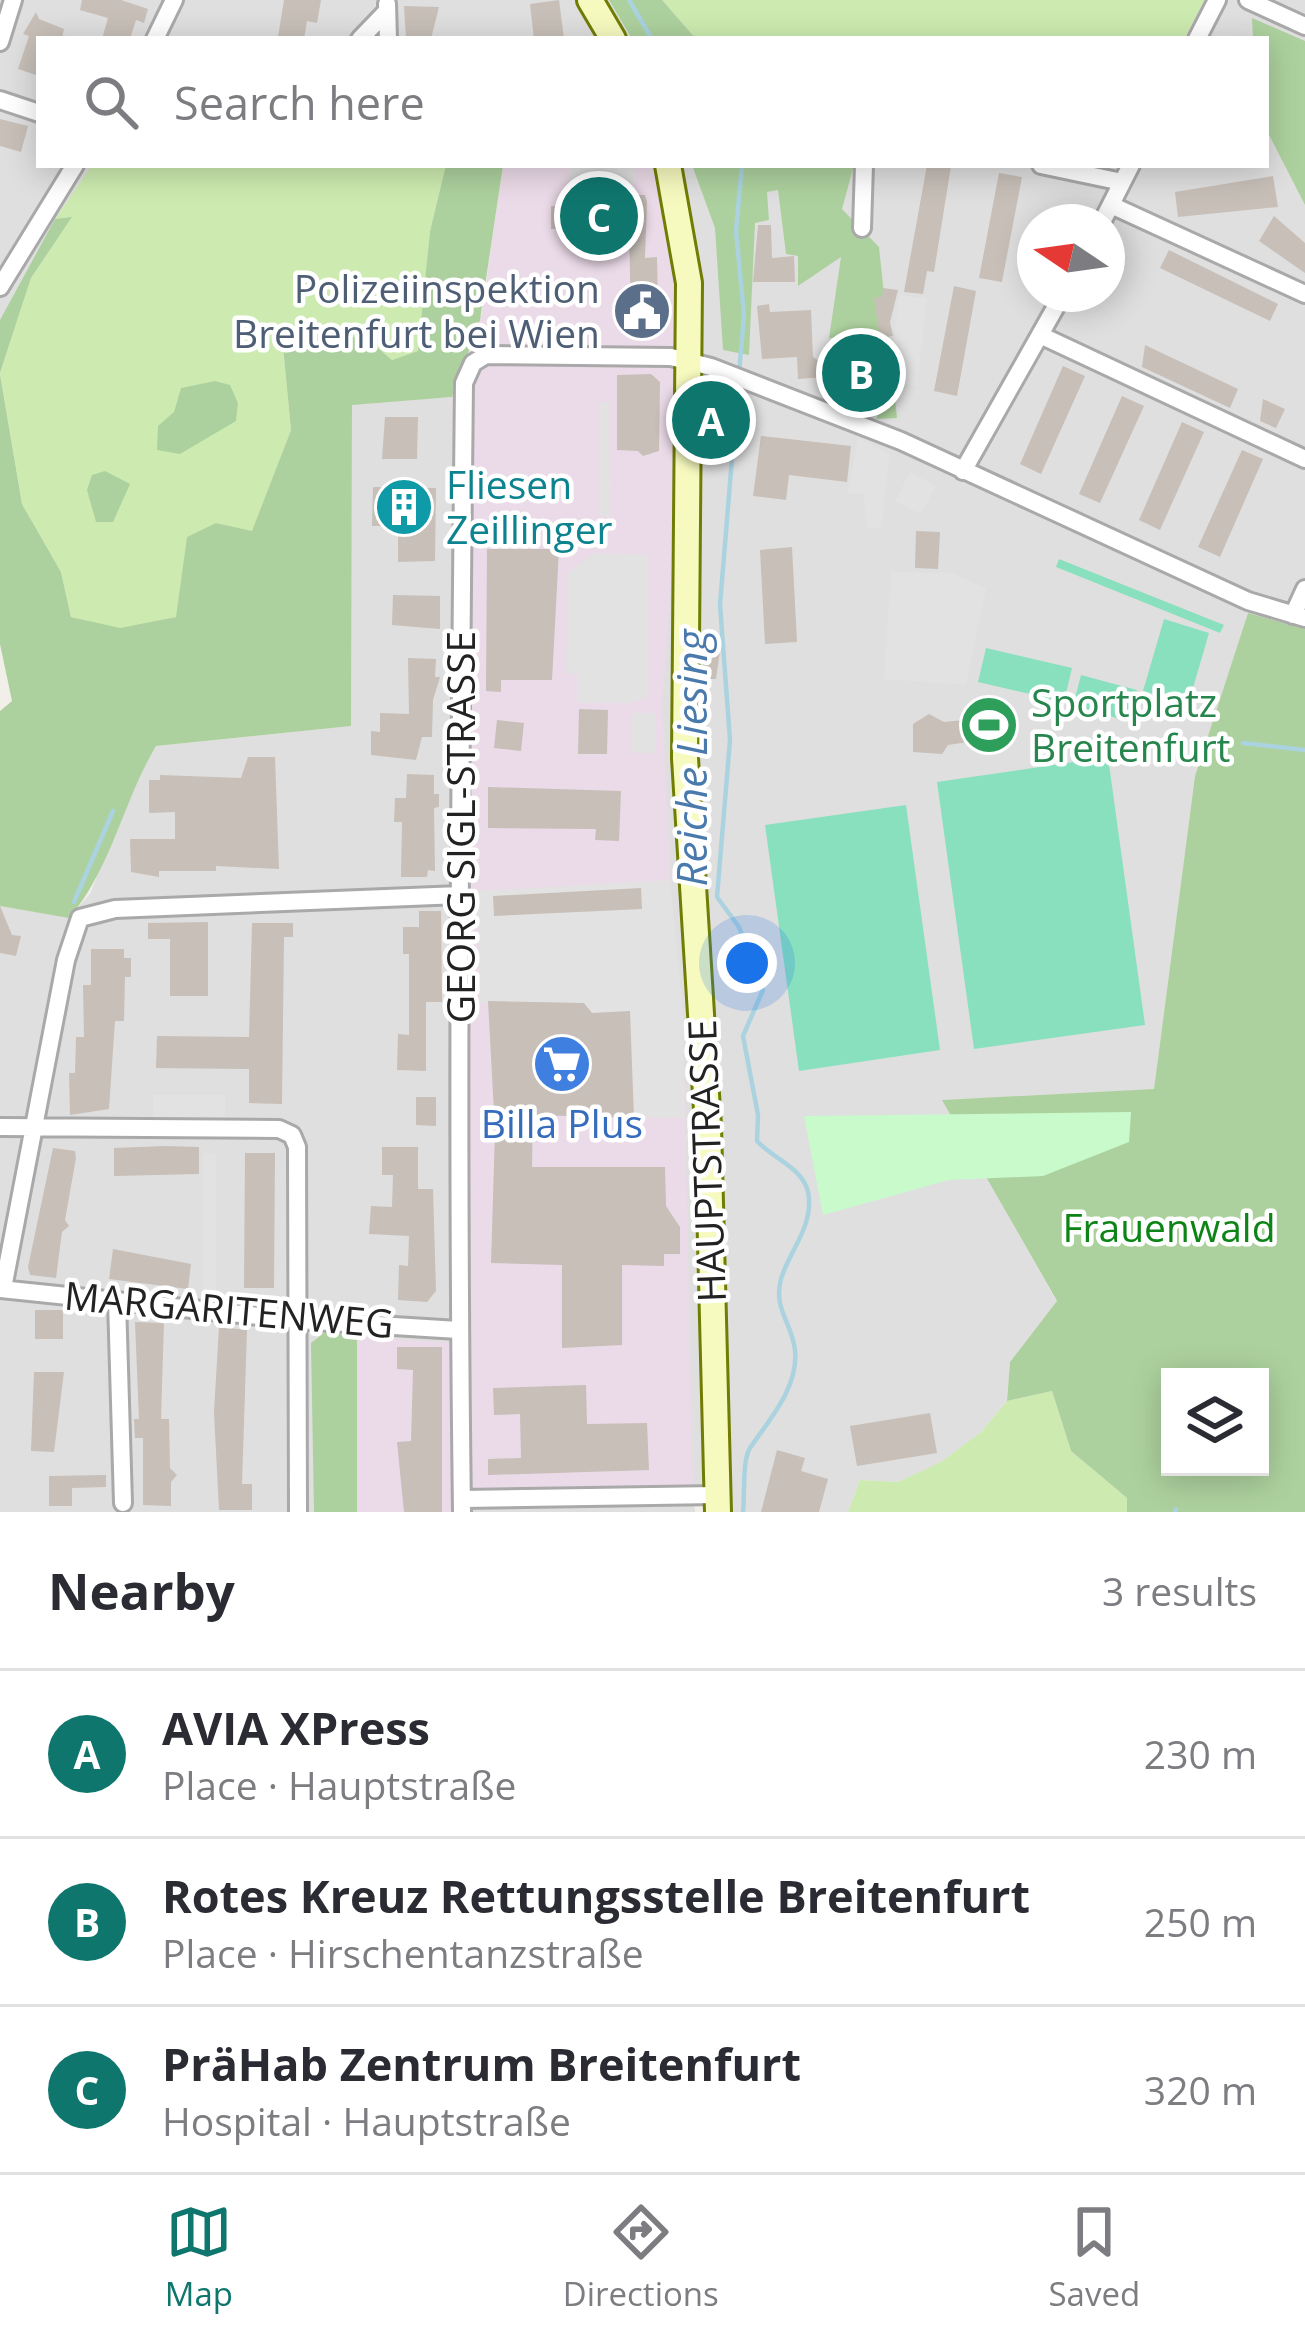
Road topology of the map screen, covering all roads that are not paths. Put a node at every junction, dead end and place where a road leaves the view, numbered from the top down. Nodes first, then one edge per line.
1 (13, 0) edge
2 (174, 0) edge
3 (590, 0) edge
4 (1217, 0) edge
5 (1248, 0) edge
6 (387, 6) edge
7 (1305, 26) edge
8 (165, 34) edge
9 (362, 36) edge
10 (388, 36) edge
11 (611, 36) edge
12 (1199, 36) edge
13 (0, 42) edge
14 (0, 100) edge
15 (36, 112) edge
16 (73, 168) edge
17 (669, 168) edge
18 (864, 168) edge
19 (1069, 168) edge
20 (1126, 174) edge
21 (1112, 204) edge
22 (1125, 221) edge
23 (862, 227) dead end
24 (0, 287) edge
25 (1305, 294) edge
26 (1053, 312) edge
27 (1040, 335) junction
28 (689, 360) junction
29 (1305, 459) edge
30 (963, 471) junction
31 (1305, 589) edge
32 (1299, 616) edge
33 (460, 895) junction
34 (0, 1127) edge
35 (37, 1127) junction
36 (2, 1289) edge
37 (117, 1301) junction
38 (298, 1320) junction
39 (458, 1330) junction
40 (123, 1503) dead end
41 (718, 1503) edge
42 (462, 1506) edge
43 (298, 1512) edge

1 - 13 street
2 - 8 street
3 - 11 main road
4 - 12 street
5 - 7 street
6 - 9 street
6 - 10 street
14 - 15 street
16 - 24 street
17 - 28 main road, HAUPTSTRASSE
18 - 23 street
19 - 20 street
20 - 21 street
22 - 25 street
26 - 27 street
27 - 29 street
27 - 30 street
28 - 30 street, GEORG SIGL-STRASSE
28 - 33 street, GEORG SIGL-STRASSE
28 - 41 main road, HAUPTSTRASSE
30 - 32 street, GEORG SIGL-STRASSE
31 - 32 street
33 - 35 street
33 - 39 street, GEORG SIGL-STRASSE
34 - 35 street
35 - 36 street
35 - 38 street
36 - 37 street, MARGARITENWEG
37 - 38 street, MARGARITENWEG
37 - 40 street
38 - 39 street, MARGARITENWEG
38 - 43 street
39 - 42 street, GEORG SIGL-STRASSE
41 - 42 street

